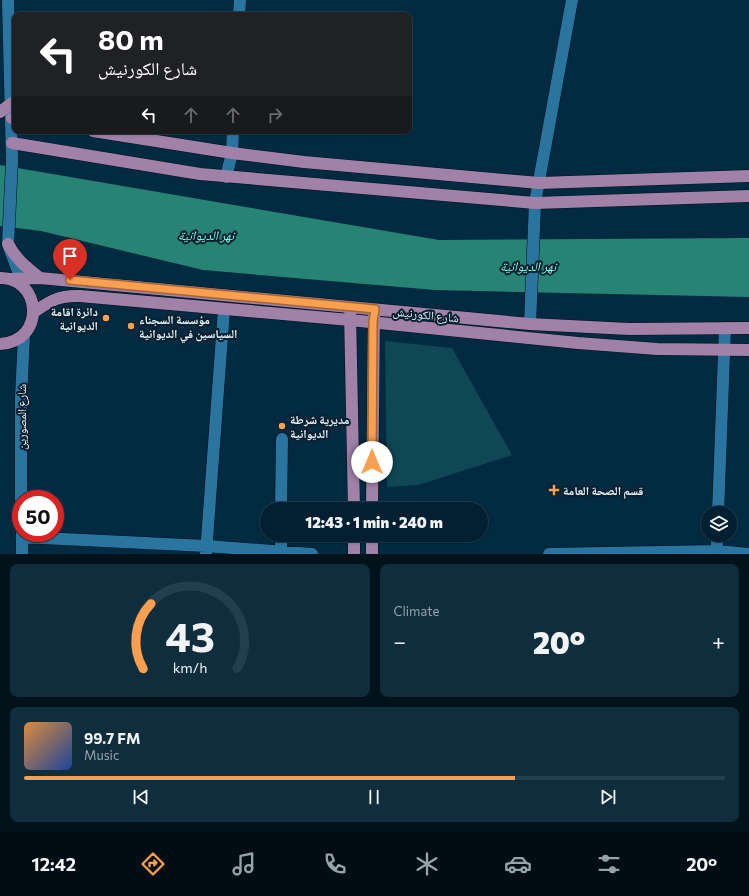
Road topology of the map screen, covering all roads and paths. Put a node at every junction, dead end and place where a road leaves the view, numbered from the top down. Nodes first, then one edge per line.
1 (8, 0) edge
2 (240, 0) edge
3 (572, 0) edge
4 (240, 12) edge
5 (5, 15) edge
6 (12, 103) joint
7 (0, 112) edge
8 (12, 134) edge
9 (112, 134) edge
10 (233, 134) edge
11 (12, 143) junction
12 (232, 153) junction
13 (749, 176) edge
14 (226, 177) junction
15 (538, 183) junction
16 (749, 196) edge
17 (535, 203) junction
18 (8, 240) junction
19 (0, 255) edge
20 (40, 278) junction
21 (13, 281) edge
22 (349, 307) junction
23 (224, 309) junction
24 (375, 309) junction
25 (34, 312) junction
26 (350, 320) junction
27 (531, 320) junction
28 (373, 322) junction
29 (725, 328) junction
30 (749, 329) edge
31 (24, 335) junction
32 (0, 344) edge
33 (749, 349) edge
34 (725, 350) junction
35 (282, 439) dead end
36 (21, 490) edge
37 (281, 502) edge
38 (354, 502) edge
39 (372, 502) edge
40 (718, 506) edge
41 (64, 538) edge
42 (22, 542) edge
43 (281, 542) edge
44 (354, 542) edge
45 (372, 542) edge
46 (206, 550) edge
47 (281, 552) junction
48 (717, 552) edge
49 (22, 554) edge
50 (312, 554) edge
51 (354, 554) edge
52 (372, 554) edge
53 (548, 554) edge
54 (749, 554) edge

1 - 5 street
2 - 4 street
3 - 15 street
5 - 6 street
6 - 7 main road
8 - 11 street
9 - 12 main road
10 - 12 street
11 - 14 main road
11 - 18 street
12 - 14 street
12 - 15 main road
13 - 15 main road
14 - 17 main road
15 - 17 street
16 - 17 main road
17 - 27 street
18 - 19 main road
18 - 20 main road
18 - 21 street
20 - 21 main road, شارع الكورنيش
20 - 22 main road, شارع الكورنيش
21 - 25 main road
22 - 24 main road, شارع الكورنيش
22 - 26 main road
23 - 25 main road, شارع الكورنيش
23 - 26 main road, شارع الكورنيش
23 - 46 street
24 - 27 main road, شارع الكورنيش
24 - 28 main road
25 - 31 main road
26 - 28 main road, شارع الكورنيش
26 - 38 main road
27 - 29 main road, شارع الكورنيش
28 - 34 main road, شارع الكورنيش
28 - 39 main road
29 - 30 main road, شارع الكورنيش
29 - 34 street
30 - 33 main road
31 - 32 main road
31 - 36 street, شارع المصورين
33 - 34 main road, شارع الكورنيش
34 - 40 street
35 - 37 street
41 - 46 street
42 - 49 street
43 - 47 street
44 - 51 main road
45 - 52 main road
46 - 47 street
47 - 50 street
48 - 53 street
48 - 54 street

